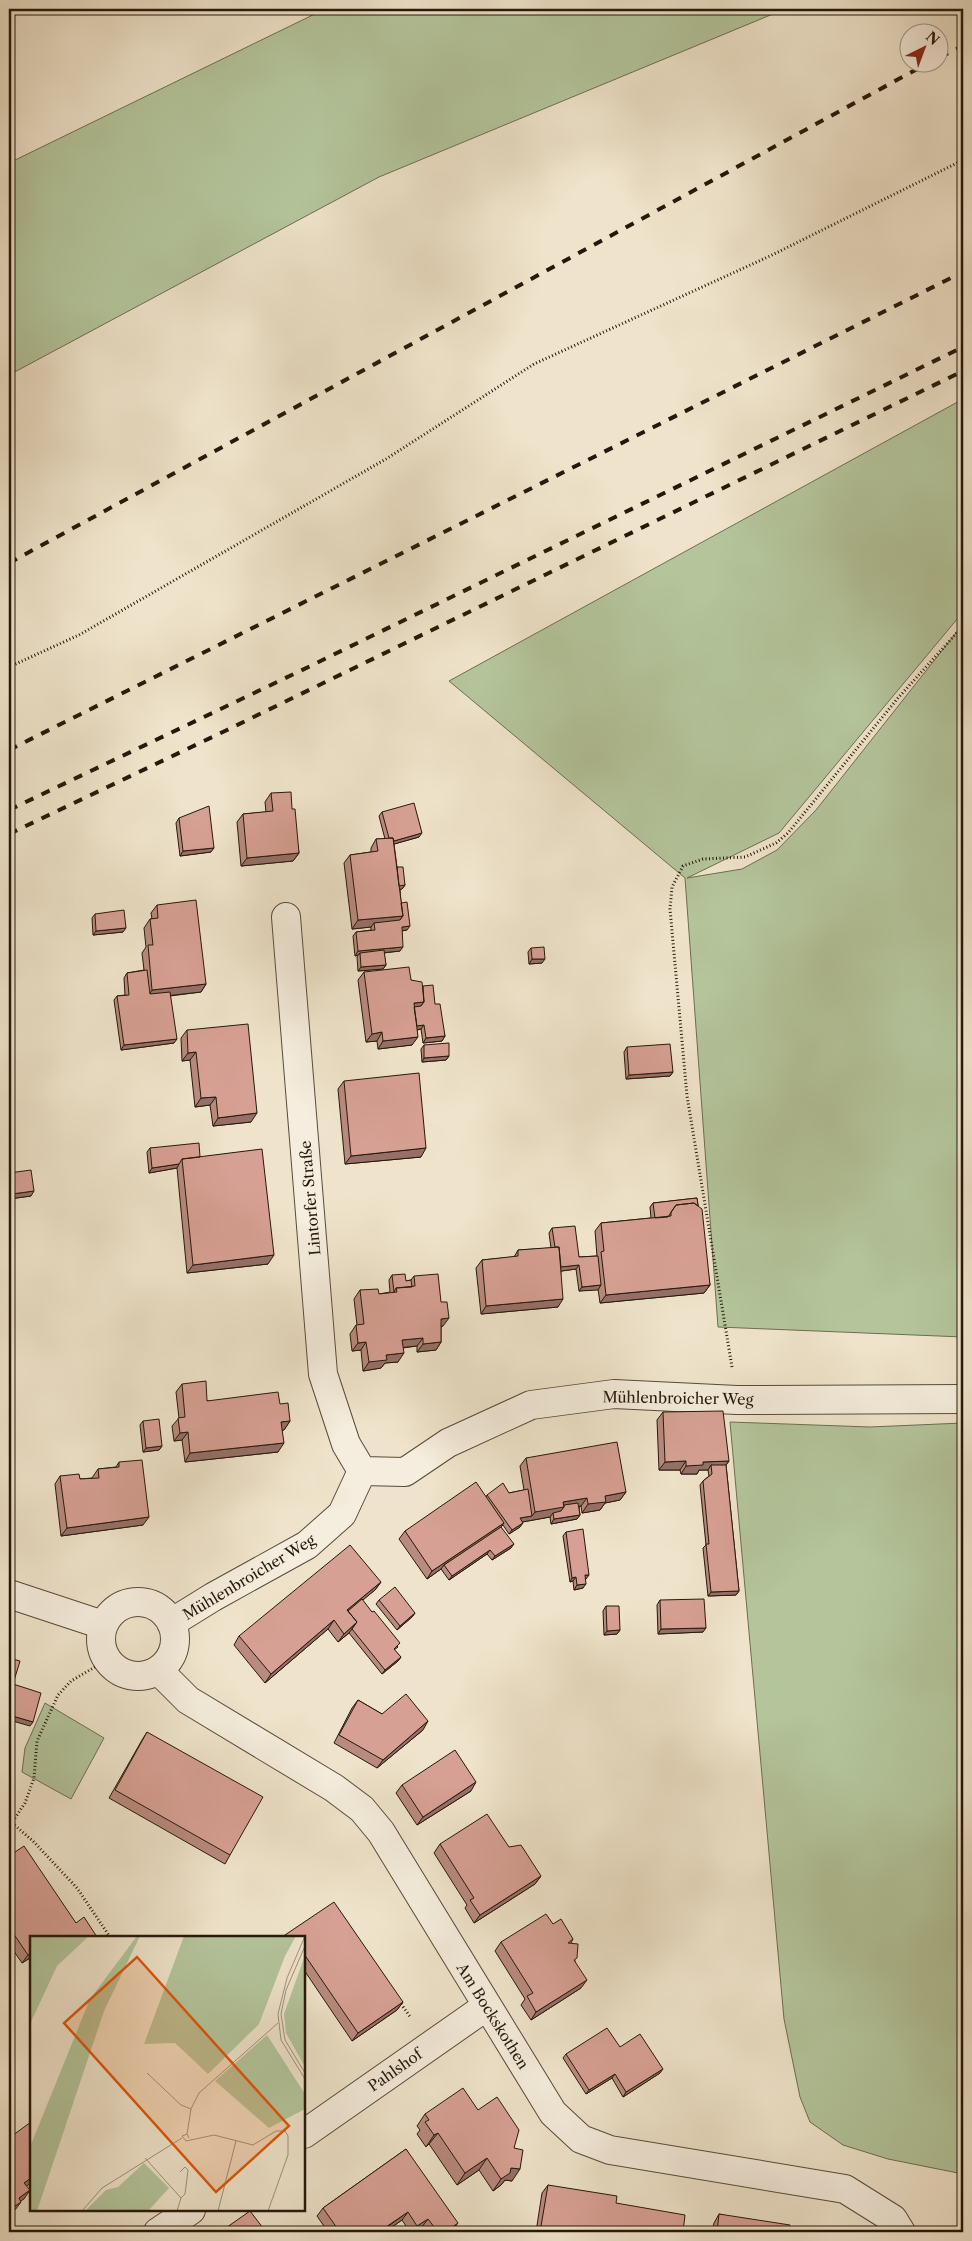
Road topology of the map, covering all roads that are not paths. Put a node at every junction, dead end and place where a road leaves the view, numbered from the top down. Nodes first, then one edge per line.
1 (286, 917) dead end
2 (963, 1399) edge
3 (362, 1471) junction
4 (9, 1594) edge
5 (171, 1623) junction
6 (104, 1625) junction
7 (158, 1670) junction
8 (487, 2006) junction
9 (305, 2133) edge
10 (190, 2211) edge
11 (158, 2232) edge
12 (901, 2232) edge

1 - 3 street, Lintorfer Straße
2 - 3 street, Mühlenbroicher Weg
3 - 5 street, Mühlenbroicher Weg
4 - 6 street
5 - 6 street
5 - 7 street
6 - 7 street
7 - 8 street, Am Bockskothen
8 - 9 street, Pahlshof
8 - 12 street, Am Bockskothen
10 - 11 street

